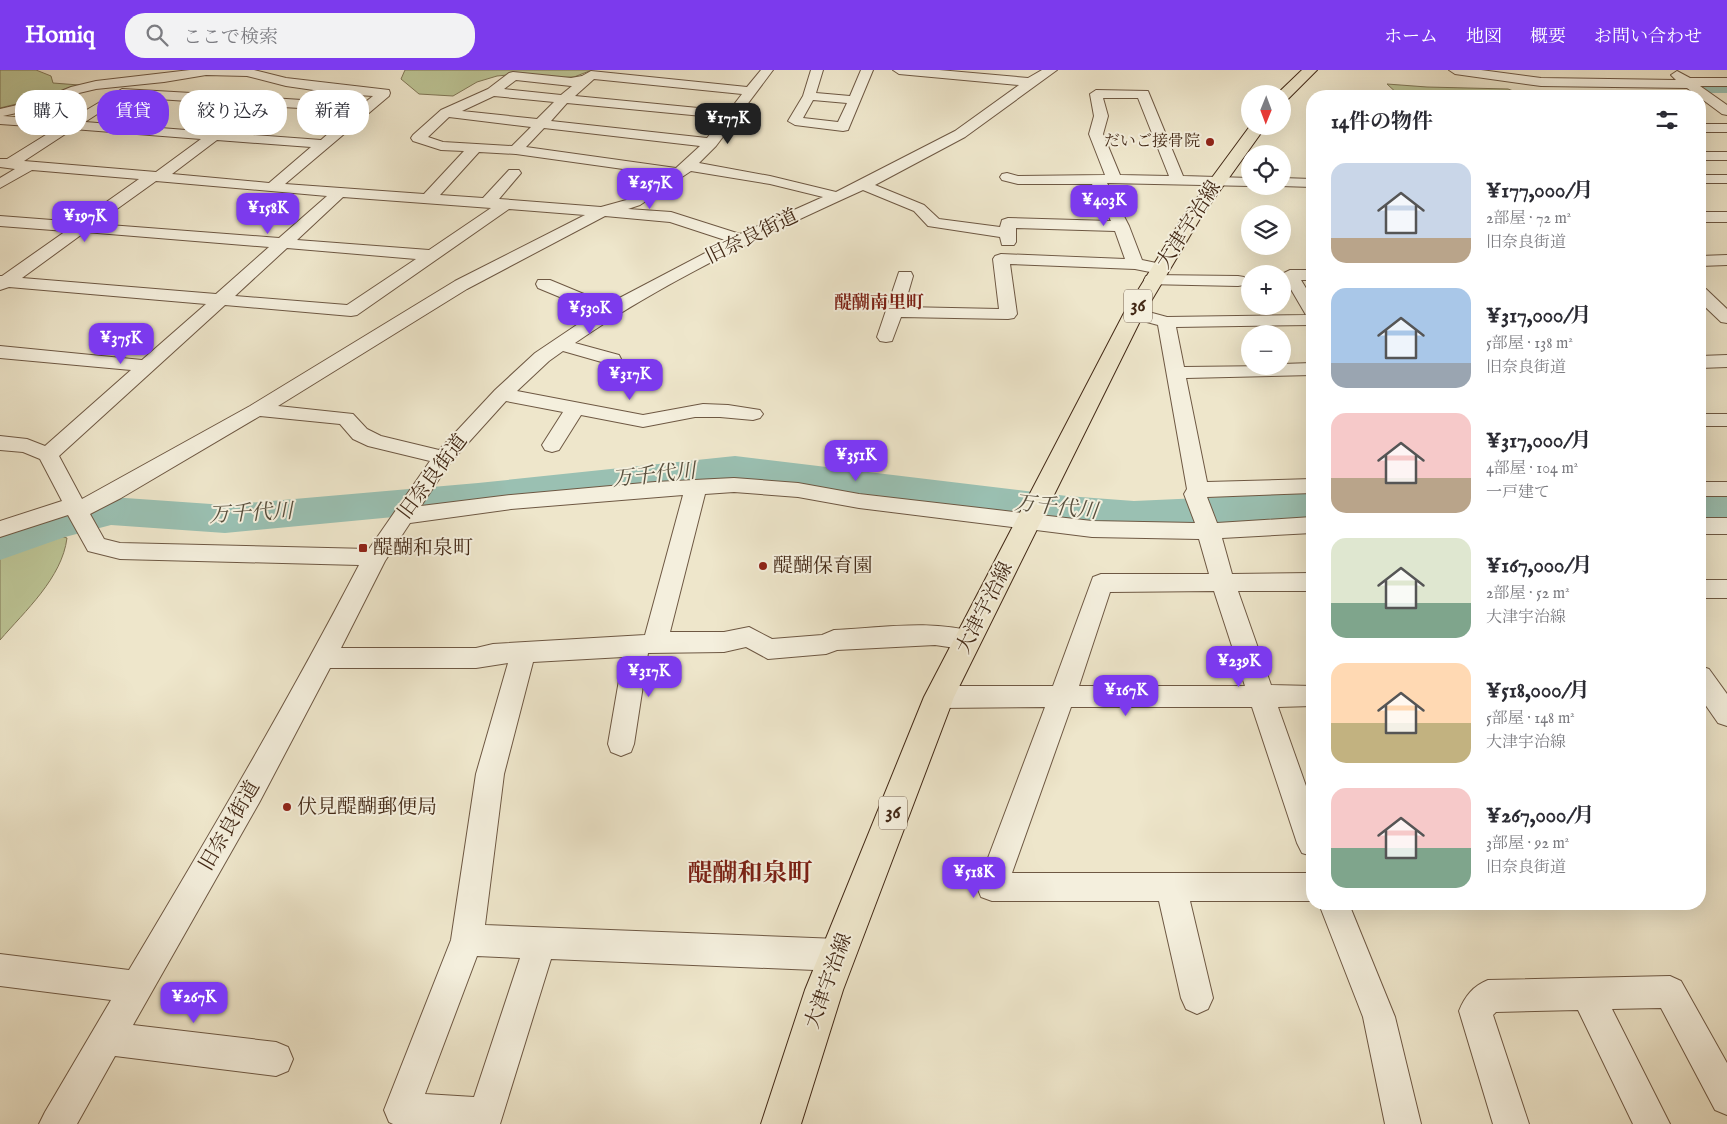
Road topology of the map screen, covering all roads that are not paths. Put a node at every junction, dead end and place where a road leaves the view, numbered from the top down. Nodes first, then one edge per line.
1 (206, 70) edge
2 (767, 70) edge
3 (817, 70) edge
4 (867, 70) edge
5 (899, 70) edge
6 (1051, 70) edge
7 (1310, 70) edge
8 (1455, 70) edge
9 (1670, 70) edge
10 (284, 76) edge
11 (583, 80) junction
12 (120, 82) edge
13 (1030, 82) junction
14 (1727, 82) edge
15 (1688, 83) junction
16 (386, 84) dead end
17 (1291, 89) edge
18 (179, 90) edge
19 (272, 90) edge
20 (341, 90) edge
21 (1700, 90) edge
22 (369, 92) edge
23 (492, 92) junction
24 (750, 92) junction
25 (1706, 94) edge
26 (809, 96) junction
27 (564, 99) junction
28 (855, 100) junction
29 (1706, 102) edge
30 (1720, 102) edge
31 (369, 104) edge
32 (87, 110) edge
33 (1727, 111) edge
34 (0, 113) edge
35 (446, 113) junction
36 (732, 115) junction
37 (0, 120) edge
38 (15, 121) edge
39 (540, 124) junction
40 (87, 127) edge
41 (1706, 128) edge
42 (1727, 128) edge
43 (52, 135) edge
44 (332, 135) edge
45 (1251, 135) edge
46 (213, 136) junction
47 (711, 143) junction
48 (322, 144) junction
49 (474, 149) junction
50 (516, 150) junction
51 (1706, 156) edge
52 (1727, 156) edge
53 (4, 163) edge
54 (29, 166) junction
55 (684, 170) junction
56 (514, 173) dead end
57 (155, 176) junction
58 (1008, 176) dead end
59 (1106, 179) junction
60 (1706, 179) edge
61 (1727, 179) edge
62 (1178, 181) junction
63 (1216, 182) junction
64 (1241, 182) edge
65 (1291, 182) edge
66 (1306, 183) edge
67 (0, 184) edge
68 (862, 185) junction
69 (272, 188) junction
70 (338, 193) junction
71 (836, 196) junction
72 (428, 198) junction
73 (487, 203) junction
74 (506, 204) junction
75 (604, 212) junction
76 (1706, 217) edge
77 (1727, 217) edge
78 (0, 221) edge
79 (1120, 226) junction
80 (78, 228) junction
81 (1007, 233) junction
82 (741, 240) junction
83 (281, 244) junction
84 (431, 255) junction
85 (1009, 259) junction
86 (1727, 260) edge
87 (1706, 261) edge
88 (1135, 264) junction
89 (1306, 274) edge
90 (1156, 275) junction
91 (905, 276) dead end
92 (1238, 281) dead end
93 (2, 283) edge
94 (544, 284) dead end
95 (1706, 299) edge
96 (218, 300) junction
97 (1306, 301) edge
98 (1717, 310) edge
99 (608, 311) junction
100 (894, 312) junction
101 (1134, 313) junction
102 (1306, 320) edge
103 (1166, 322) junction
104 (886, 337) dead end
105 (559, 344) junction
106 (0, 352) edge
107 (612, 359) dead end
108 (1727, 361) edge
109 (1706, 362) edge
110 (146, 366) junction
111 (1306, 369) edge
112 (1176, 373) junction
113 (502, 394) junction
114 (257, 410) junction
115 (575, 410) junction
116 (753, 414) dead end
117 (1706, 420) edge
118 (1727, 420) edge
119 (0, 442) edge
120 (552, 445) dead end
121 (48, 455) junction
122 (442, 458) junction
123 (1306, 486) edge
124 (696, 487) junction
125 (1706, 489) edge
126 (1727, 489) edge
127 (1196, 492) junction
128 (409, 506) junction
129 (1033, 511) junction
130 (78, 513) junction
131 (1306, 525) edge
132 (1706, 526) edge
133 (1727, 526) edge
134 (1207, 527) junction
135 (0, 529) edge
136 (375, 557) junction
137 (1306, 582) edge
138 (1223, 583) junction
139 (1706, 589) edge
140 (1727, 589) edge
141 (969, 640) junction
142 (646, 644) junction
143 (523, 653) junction
144 (323, 658) junction
145 (1263, 696) junction
146 (1306, 696) edge
147 (939, 697) junction
148 (1062, 697) junction
149 (621, 744) dead end
150 (1306, 825) edge
151 (1171, 887) junction
152 (1306, 888) edge
153 (1336, 910) edge
154 (467, 940) junction
155 (540, 943) junction
156 (838, 955) junction
157 (0, 970) edge
158 (136, 987) junction
159 (1587, 994) junction
160 (1197, 998) dead end
161 (107, 1038) junction
162 (276, 1059) dead end
163 (1727, 1098) edge
164 (57, 1124) edge
165 (781, 1124) edge
166 (1403, 1124) edge
167 (1512, 1124) edge
168 (1652, 1124) edge

1 - 10 street
1 - 12 street
2 - 24 street
3 - 26 street
4 - 28 street
5 - 13 street
6 - 13 street, 旧奈良街道
7 - 17 main road
8 - 15 street
9 - 15 street
10 - 16 street
10 - 19 street
10 - 20 street
11 - 23 street
11 - 24 street
11 - 27 street
12 - 18 street
12 - 32 street
12 - 34 street
13 - 68 street, 旧奈良街道
14 - 15 street
15 - 21 street
22 - 31 street
23 - 27 street
23 - 35 street
24 - 36 street
25 - 30 street
26 - 28 street
26 - 28 street
27 - 36 street
27 - 39 street
29 - 30 street
30 - 33 street
35 - 39 street
35 - 49 street
36 - 47 street
37 - 38 street
39 - 47 street
39 - 50 street
40 - 46 street
41 - 42 street
43 - 53 street
44 - 48 street
45 - 63 main road, 大津宇治線 / 36
46 - 48 street
46 - 57 street
47 - 55 street
48 - 69 street
49 - 50 street
49 - 72 street
50 - 55 street
51 - 52 street
53 - 54 street
54 - 57 street
54 - 67 street
55 - 71 street
55 - 75 street
56 - 73 street
57 - 69 street
57 - 80 street
58 - 59 street
59 - 62 street
59 - 62 street
59 - 79 street
60 - 61 street
62 - 63 street
63 - 64 street
63 - 90 main road, 大津宇治線 / 36
65 - 66 street
68 - 71 street, 旧奈良街道
68 - 81 street
69 - 70 street
70 - 72 street
70 - 83 street
71 - 82 street, 旧奈良街道
72 - 73 street
73 - 74 street
74 - 75 street
74 - 84 street
75 - 82 street
75 - 114 street
76 - 77 street
78 - 80 street
79 - 81 street
79 - 88 street
80 - 83 street
80 - 93 street
81 - 85 street
82 - 99 street, 旧奈良街道
83 - 84 street
83 - 96 street
84 - 96 street
85 - 88 street
85 - 100 street
86 - 87 street
88 - 90 street
89 - 97 street
90 - 92 street
90 - 101 main road, 大津宇治線 / 36
91 - 100 street
93 - 96 street
94 - 99 street
95 - 98 street
96 - 110 street
99 - 105 street, 旧奈良街道
100 - 104 street
101 - 103 street
101 - 129 main road, 大津宇治線 / 36
102 - 103 street
103 - 112 street
105 - 107 street
105 - 113 street, 旧奈良街道
106 - 110 street
108 - 109 street
110 - 121 street
111 - 112 street
112 - 127 street
113 - 115 street
113 - 122 street, 旧奈良街道
114 - 122 street
114 - 130 street
115 - 116 street
115 - 120 street
117 - 118 street
119 - 121 street
121 - 130 street
122 - 128 street, 旧奈良街道
123 - 127 street
124 - 128 street
124 - 129 street
124 - 142 street
125 - 126 street
127 - 134 street
128 - 136 street, 旧奈良街道
129 - 134 street
129 - 141 main road, 大津宇治線 / 36
130 - 135 street
130 - 136 street
131 - 134 street
132 - 133 street
134 - 138 street
136 - 144 street, 旧奈良街道
137 - 138 street
138 - 145 street
138 - 148 street
139 - 140 street
141 - 142 street
141 - 147 main road, 大津宇治線 / 36
142 - 143 street
142 - 149 street
143 - 144 street
143 - 154 street
144 - 158 street, 旧奈良街道
145 - 146 street
145 - 148 street
145 - 150 street
147 - 148 street
147 - 156 main road, 大津宇治線 / 36
148 - 151 street
151 - 152 street
151 - 160 street
153 - 166 street
154 - 155 street
154 - 155 street
155 - 156 street
156 - 165 main road, 大津宇治線 / 36
157 - 158 street
158 - 161 street, 旧奈良街道
159 - 163 street
159 - 167 street
159 - 168 street
161 - 162 street
161 - 164 street, 旧奈良街道

